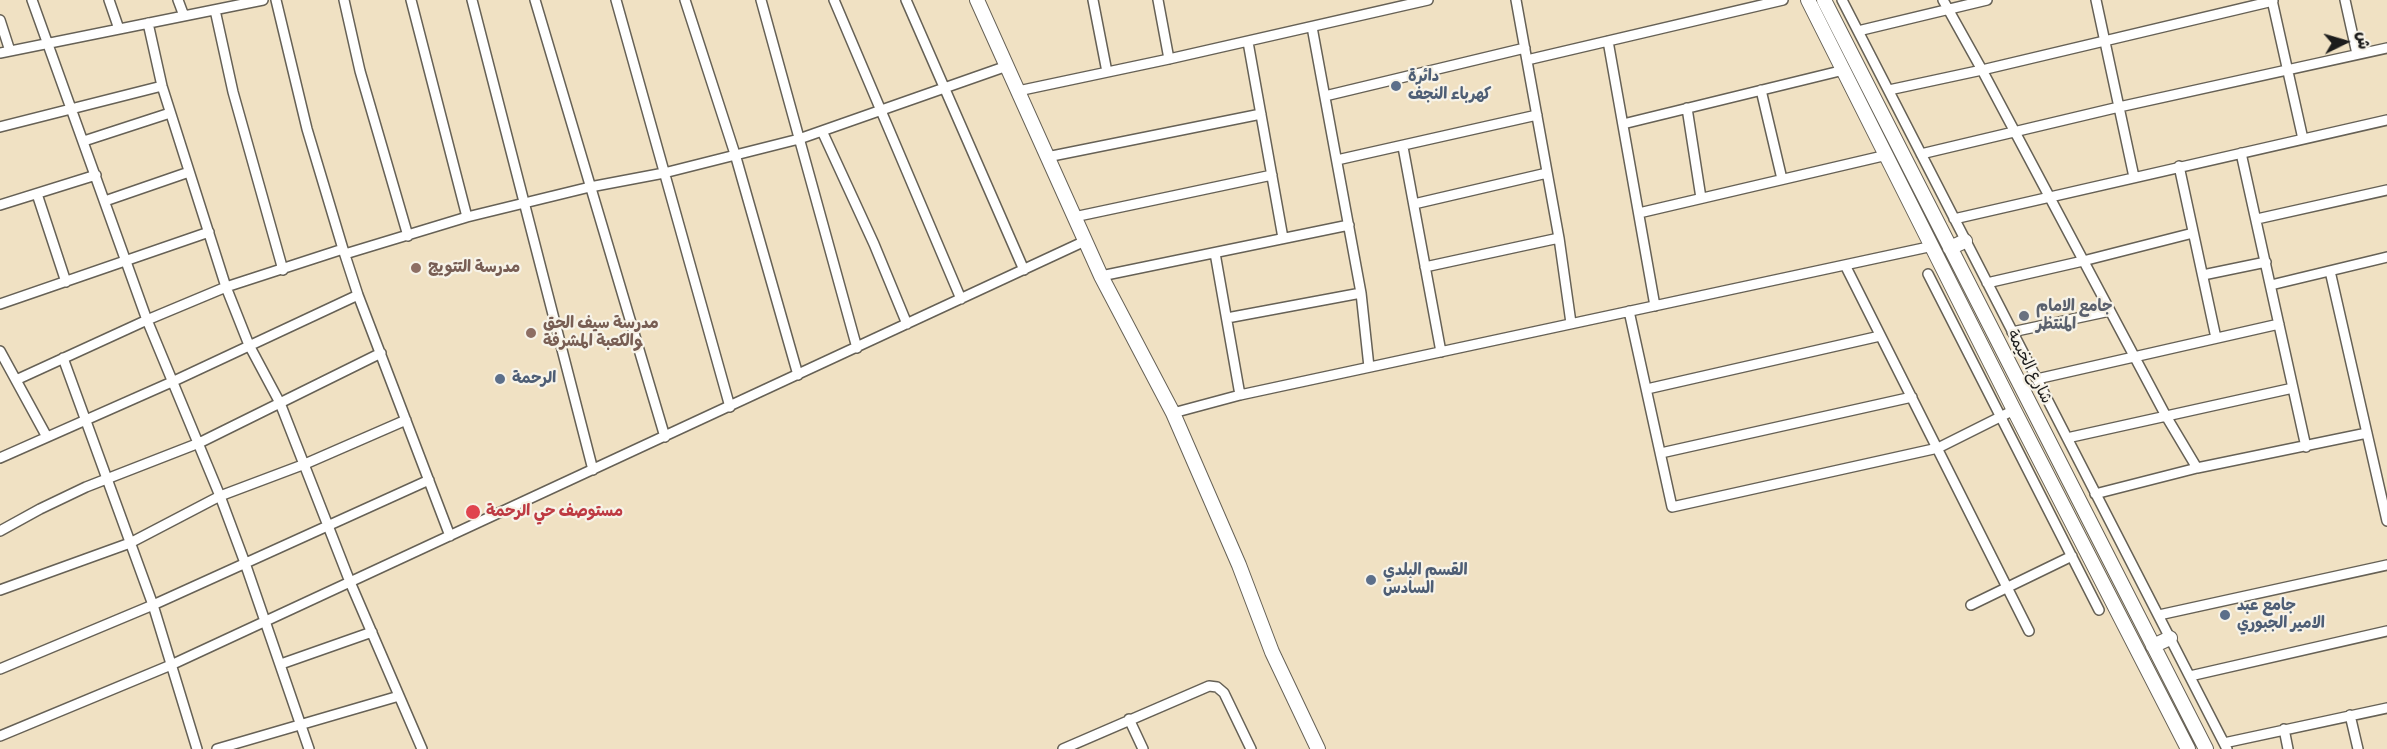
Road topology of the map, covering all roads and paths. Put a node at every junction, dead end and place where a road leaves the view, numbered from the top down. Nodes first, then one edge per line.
1 (32, 0) edge
2 (109, 0) edge
3 (178, 0) edge
4 (263, 0) edge
5 (276, 0) edge
6 (344, 0) edge
7 (411, 0) edge
8 (472, 0) edge
9 (535, 0) edge
10 (616, 0) edge
11 (685, 0) edge
12 (761, 0) edge
13 (834, 0) edge
14 (906, 0) edge
15 (977, 0) edge
16 (1093, 0) edge
17 (1158, 0) edge
18 (1383, 0) edge
19 (1428, 0) edge
20 (1516, 0) edge
21 (1783, 0) edge
22 (1808, 0) edge
23 (1824, 0) edge
24 (1842, 0) edge
25 (1942, 0) edge
26 (1987, 0) edge
27 (2096, 0) edge
28 (2272, 0) edge
29 (2345, 0) edge
30 (245, 2) edge
31 (1948, 9) junction
32 (215, 10) junction
33 (1385, 10) junction
34 (184, 16) junction
35 (0, 20) edge
36 (148, 23) junction
37 (1312, 27) junction
38 (119, 29) junction
39 (1858, 31) junction
40 (1608, 41) junction
41 (2104, 41) junction
42 (1248, 42) junction
43 (49, 43) junction
44 (1525, 48) junction
45 (2387, 48) edge
46 (5, 52) edge
47 (2357, 54) junction
48 (1169, 60) junction
49 (1527, 60) junction
50 (1007, 66) junction
51 (1844, 70) junction
52 (1982, 70) junction
53 (2288, 70) junction
54 (1107, 72) junction
55 (162, 86) junction
56 (1852, 86) junction
57 (944, 88) junction
58 (1761, 90) junction
59 (1889, 90) junction
60 (1018, 91) junction
61 (1325, 96) junction
62 (1876, 103) junction
63 (2119, 107) junction
64 (1686, 108) junction
65 (72, 109) junction
66 (881, 111) junction
67 (170, 113) junction
68 (1261, 114) junction
69 (1537, 115) junction
70 (2387, 120) edge
71 (1623, 124) junction
72 (0, 127) edge
73 (822, 131) junction
74 (2014, 131) junction
75 (2303, 139) junction
76 (799, 140) junction
77 (84, 141) junction
78 (1403, 147) junction
79 (1884, 150) junction
80 (2241, 153) junction
81 (735, 154) junction
82 (1921, 154) junction
83 (1047, 157) junction
84 (1337, 160) junction
85 (1905, 160) junction
86 (2179, 166) junction
87 (189, 172) junction
88 (664, 173) junction
89 (1547, 173) junction
90 (96, 175) junction
91 (1272, 175) junction
92 (2133, 177) junction
93 (1782, 179) junction
94 (591, 187) junction
95 (2387, 190) edge
96 (37, 194) junction
97 (2049, 197) junction
98 (1701, 198) junction
99 (105, 201) junction
100 (523, 203) junction
101 (1414, 204) junction
102 (0, 205) edge
103 (1639, 213) junction
104 (467, 217) junction
105 (1074, 217) junction
106 (1954, 219) junction
107 (2257, 219) junction
108 (1349, 225) junction
109 (209, 232) junction
110 (2193, 233) junction
111 (408, 236) junction
112 (1283, 238) junction
113 (1559, 238) junction
114 (1965, 241) junction
115 (1085, 242) junction
116 (1933, 246) junction
117 (1950, 248) junction
118 (344, 252) junction
119 (1215, 253) junction
120 (2387, 257) edge
121 (2083, 261) junction
122 (127, 262) junction
123 (2266, 262) junction
124 (1845, 265) junction
125 (1425, 267) junction
126 (283, 270) junction
127 (1024, 270) junction
128 (2330, 271) junction
129 (1928, 274) dead end
130 (2203, 275) junction
131 (1101, 276) junction
132 (66, 282) junction
133 (1987, 283) junction
134 (2271, 285) junction
135 (226, 287) junction
136 (1361, 293) junction
137 (358, 295) junction
138 (961, 299) junction
139 (1, 301) edge
140 (1655, 306) junction
141 (1629, 311) junction
142 (2110, 311) junction
143 (1227, 318) junction
144 (147, 320) junction
145 (1571, 323) junction
146 (907, 324) junction
147 (2279, 324) junction
148 (2013, 332) junction
149 (1880, 336) junction
150 (2216, 338) junction
151 (249, 345) junction
152 (856, 348) junction
153 (0, 351) edge
154 (1441, 352) junction
155 (381, 353) junction
156 (2134, 356) junction
157 (63, 358) junction
158 (1369, 367) junction
159 (798, 375) junction
160 (2037, 379) junction
161 (16, 380) junction
162 (174, 381) junction
163 (2293, 388) junction
164 (1647, 389) junction
165 (1240, 395) junction
166 (1912, 398) junction
167 (279, 403) junction
168 (729, 406) junction
169 (2014, 411) junction
170 (1173, 412) junction
171 (2166, 416) junction
172 (2001, 418) junction
173 (406, 420) junction
174 (86, 421) junction
175 (2367, 433) junction
176 (665, 436) junction
177 (47, 437) junction
178 (2067, 438) junction
179 (199, 443) junction
180 (2306, 447) junction
181 (1938, 448) junction
182 (1661, 453) junction
183 (0, 458) edge
184 (305, 464) junction
185 (2197, 468) junction
186 (593, 470) junction
187 (108, 480) junction
188 (429, 480) junction
189 (2383, 488) edge
190 (2095, 494) junction
191 (220, 496) junction
192 (2387, 520) edge
193 (329, 525) junction
194 (0, 531) edge
195 (450, 536) junction
196 (130, 543) junction
197 (2072, 556) junction
198 (245, 563) junction
199 (2387, 565) edge
200 (2114, 570) junction
201 (2100, 578) junction
202 (350, 582) junction
203 (2007, 588) junction
204 (0, 590) edge
205 (153, 605) junction
206 (1971, 605) dead end
207 (2098, 610) dead end
208 (2158, 615) junction
209 (2138, 616) junction
210 (266, 621) junction
211 (2123, 623) junction
212 (2029, 631) dead end
213 (2387, 631) edge
214 (372, 632) junction
215 (2170, 638) junction
216 (2153, 646) junction
217 (281, 664) junction
218 (171, 665) junction
219 (0, 669) edge
220 (2190, 676) junction
221 (399, 696) junction
222 (2387, 708) edge
223 (2350, 715) junction
224 (1129, 719) junction
225 (301, 725) junction
226 (2284, 729) junction
227 (0, 736) edge
228 (2225, 746) edge
229 (197, 749) edge
230 (217, 749) edge
231 (309, 749) edge
232 (422, 749) edge
233 (1063, 749) edge
234 (1143, 749) edge
235 (1251, 749) edge
236 (1318, 749) edge
237 (2188, 749) edge
238 (2206, 749) edge
239 (2288, 749) edge
240 (2358, 749) edge

1 - 43 street
2 - 38 street
3 - 34 street
4 - 30 street
5 - 118 street
6 - 111 street
7 - 104 street
8 - 100 street
9 - 94 street
10 - 88 street
11 - 81 street
12 - 76 street
13 - 66 street
14 - 57 street
15 - 50 street
16 - 54 street
17 - 48 street
18 - 33 street
19 - 33 street
20 - 44 street
21 - 40 street
22 - 51 street, شارع الخيمة
23 - 62 street, شارع الخيمة
24 - 39 street
25 - 31 street
26 - 31 street
27 - 41 street
28 - 41 street
28 - 53 street
29 - 47 street
30 - 32 street
31 - 39 street
31 - 52 street
32 - 34 street
32 - 126 street
33 - 37 street
34 - 36 street
35 - 46 street
36 - 38 street
36 - 55 street
37 - 42 street
37 - 61 street
38 - 43 street
39 - 59 street
40 - 49 street
40 - 71 street
41 - 52 street
41 - 63 street
42 - 48 street
42 - 68 street
43 - 46 street
43 - 65 street
44 - 49 street
44 - 61 street
45 - 47 street
47 - 53 street
48 - 54 street
49 - 69 street
50 - 57 street
50 - 60 street
51 - 56 street, شارع الخيمة
51 - 58 street
52 - 59 street
52 - 74 street
53 - 63 street
53 - 75 street
54 - 60 street
55 - 65 street
55 - 67 street
56 - 62 street
56 - 79 street, شارع الخيمة
57 - 66 street
57 - 127 street
58 - 64 street
58 - 93 street
59 - 82 street
60 - 83 street
61 - 84 street
62 - 85 street, شارع الخيمة
63 - 74 street
63 - 92 street
64 - 71 street
64 - 98 street
65 - 72 street
65 - 77 street
66 - 73 street
66 - 138 street
67 - 77 street
67 - 87 street
68 - 83 street
68 - 91 street
69 - 78 street
69 - 89 street
70 - 75 street
71 - 103 street
73 - 76 street
73 - 146 street
74 - 82 street
74 - 97 street
75 - 80 street
76 - 81 street
76 - 152 street
77 - 90 street
78 - 84 street
78 - 101 street
79 - 85 street
79 - 93 street
79 - 116 street, شارع الخيمة
80 - 86 street
80 - 107 street
81 - 88 street
81 - 159 street
82 - 106 street
83 - 105 street
84 - 108 street
85 - 117 street, شارع الخيمة
86 - 92 street
86 - 110 street
87 - 99 street
87 - 109 street
88 - 94 street
88 - 168 street
89 - 101 street
89 - 113 street
90 - 96 street
90 - 99 street
91 - 105 street
91 - 112 street
92 - 97 street
93 - 98 street
94 - 100 street
94 - 176 street
95 - 107 street
96 - 102 street
96 - 132 street
97 - 106 street
97 - 121 street
98 - 103 street
99 - 122 street
100 - 104 street
100 - 186 street
101 - 125 street
103 - 140 street
104 - 111 street
105 - 115 street
106 - 114 street
107 - 123 street
108 - 112 street
108 - 136 street
109 - 122 street
109 - 135 street
110 - 121 street
110 - 130 street
111 - 118 street
112 - 119 street
113 - 125 street
113 - 145 street
114 - 117 street
114 - 133 street
115 - 127 street
115 - 131 street
116 - 124 street
116 - 169 street, شارع الخيمة
117 - 200 street, شارع الخيمة
118 - 126 street
118 - 137 street
119 - 131 street
119 - 143 street
120 - 128 street
121 - 133 street
121 - 142 street
122 - 132 street
122 - 144 street
123 - 130 street
123 - 134 street
124 - 140 street
124 - 149 street
125 - 154 street
126 - 135 street
127 - 138 street
128 - 134 street
128 - 175 street
129 - 172 street
130 - 150 street
131 - 170 street
132 - 139 street
133 - 148 street
134 - 147 street
135 - 144 street
135 - 151 street
136 - 143 street
136 - 158 street
137 - 151 street
137 - 155 street
138 - 146 street
140 - 141 street
141 - 145 street
141 - 164 street
142 - 148 street
142 - 156 street
143 - 165 street
144 - 157 street
144 - 162 street
145 - 154 street
146 - 152 street
147 - 150 street
147 - 163 street
148 - 160 street
149 - 164 street
149 - 166 street
150 - 156 street
151 - 162 street
151 - 167 street
152 - 159 street
153 - 161 street
154 - 158 street
155 - 167 street
155 - 173 street
156 - 160 street
156 - 171 street
157 - 161 street
157 - 174 street
158 - 165 street
159 - 168 street
160 - 178 street
161 - 177 street
162 - 174 street
162 - 179 street
163 - 171 street
163 - 180 street
164 - 182 street
165 - 170 street
166 - 181 street
166 - 182 street
167 - 179 street
167 - 184 street
168 - 176 street
169 - 172 street
169 - 201 street, شارع الخيمة
170 - 236 street
171 - 178 street
171 - 185 street
172 - 181 street
172 - 197 street
173 - 184 street
173 - 188 street
174 - 177 street
174 - 187 street
175 - 180 street
175 - 189 street
176 - 186 street
177 - 183 street
178 - 190 street
179 - 187 street
179 - 191 street
180 - 185 street
181 - 182 street
181 - 203 street
184 - 191 street
184 - 193 street
185 - 190 street
186 - 195 street
187 - 194 street
187 - 196 street
188 - 193 street
188 - 195 street
189 - 192 street
190 - 208 street
191 - 196 street
191 - 198 street
193 - 198 street
193 - 202 street
195 - 202 street
196 - 204 street
196 - 205 street
197 - 203 street
197 - 207 street
198 - 205 street
198 - 210 street
199 - 208 street
200 - 201 street
200 - 209 street, شارع الخيمة
201 - 211 street, شارع الخيمة
202 - 210 street
202 - 214 street
203 - 206 street
203 - 212 street
205 - 218 street
205 - 219 street
208 - 215 street
209 - 211 street
209 - 216 street, شارع الخيمة
210 - 217 street
210 - 218 street
211 - 237 street, شارع الخيمة
213 - 220 street
214 - 217 street
214 - 221 street
215 - 216 street
215 - 220 street
216 - 238 street, شارع الخيمة
217 - 225 street
218 - 227 street
218 - 229 street
220 - 228 street
221 - 225 street
221 - 232 street
222 - 223 street
223 - 226 street
223 - 240 street
224 - 233 street
224 - 234 street
224 - 235 street
225 - 230 street
225 - 231 street
226 - 228 street
226 - 239 street

